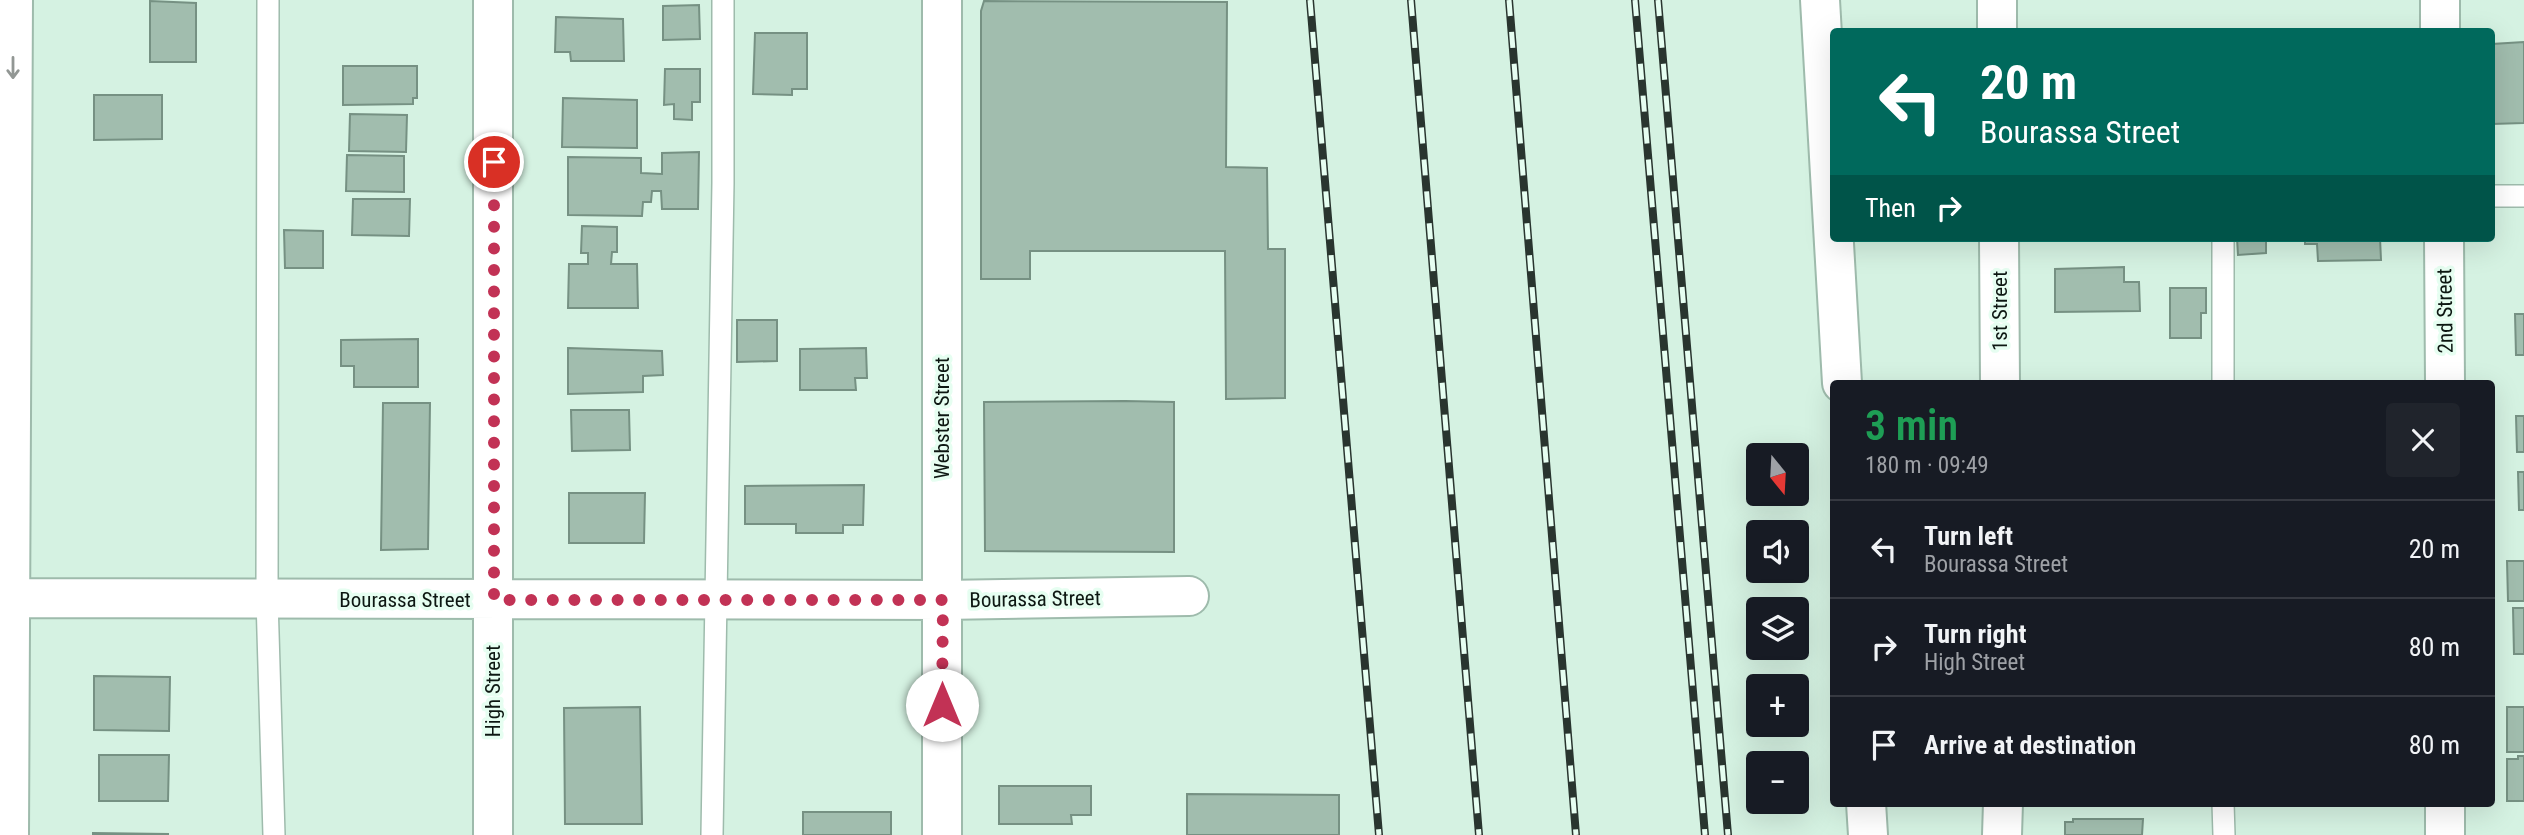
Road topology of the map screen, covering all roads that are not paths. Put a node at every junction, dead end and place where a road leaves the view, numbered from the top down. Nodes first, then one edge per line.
1 (13, 0) edge
2 (268, 0) edge
3 (493, 0) edge
4 (723, 0) edge
5 (942, 0) edge
6 (1820, 0) edge
7 (1997, 0) edge
8 (2440, 0) edge
9 (1997, 28) edge
10 (2440, 28) edge
11 (1830, 174) edge
12 (2495, 196) edge
13 (2524, 196) edge
14 (1834, 242) edge
15 (1999, 242) edge
16 (2222, 242) edge
17 (2444, 242) edge
18 (1842, 380) edge
19 (2000, 380) edge
20 (2223, 380) edge
21 (2445, 380) edge
22 (1189, 596) dead end
23 (5, 598) edge
24 (268, 599) junction
25 (494, 600) junction
26 (715, 600) junction
27 (943, 600) junction
28 (1866, 807) edge
29 (2003, 807) edge
30 (2224, 807) edge
31 (2445, 807) edge
32 (9, 835) edge
33 (274, 835) edge
34 (493, 835) edge
35 (712, 835) edge
36 (942, 835) edge
37 (1868, 835) edge
38 (2002, 835) edge
39 (2224, 835) edge
40 (2445, 835) edge

1 -> 23 street
2 - 24 lane
3 - 25 street, High Street
4 - 26 lane
5 - 27 street, Webster Street
6 - 11 street
7 - 9 street
8 - 10 street
12 - 13 lane
14 - 18 street
15 - 19 street, 1st Street
16 - 20 lane
17 - 21 street, 2nd Street
22 - 27 street, Bourassa Street
23 - 24 street, Bourassa Street
23 - 32 street
24 - 25 street, Bourassa Street
24 - 33 lane
25 - 26 street, Bourassa Street
25 - 34 street, High Street
26 - 27 street, Bourassa Street
26 - 35 lane
27 - 36 street, Webster Street
28 - 37 street
29 - 38 street
30 - 39 lane
31 - 40 street

